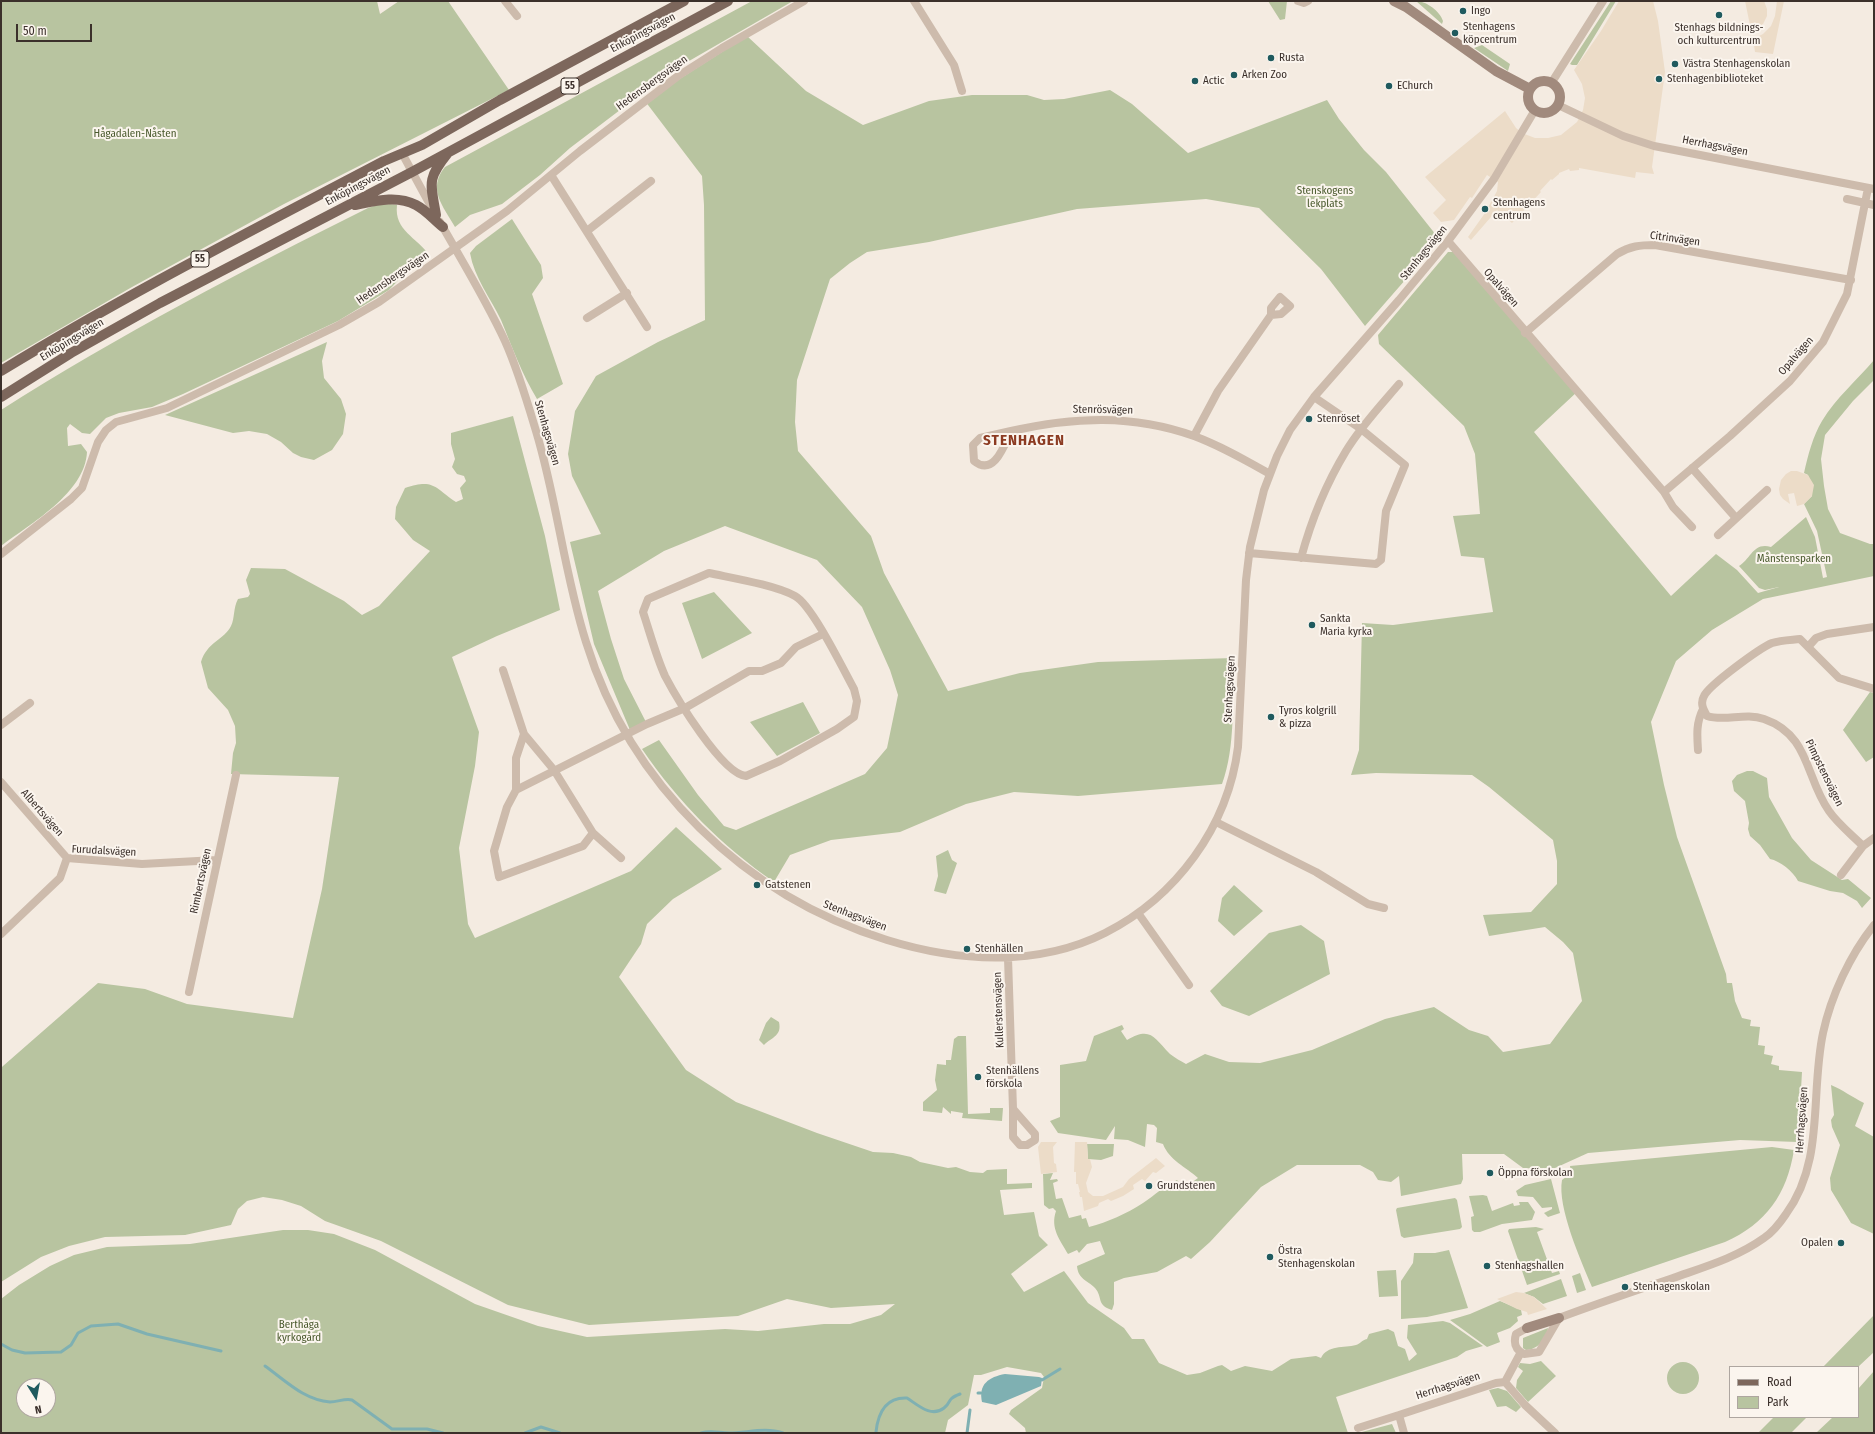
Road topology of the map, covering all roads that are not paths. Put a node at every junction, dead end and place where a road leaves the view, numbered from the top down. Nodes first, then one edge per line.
1 (506, 1) edge
2 (684, 1) edge
3 (728, 1) edge
4 (804, 1) edge
5 (914, 1) edge
6 (1298, 1) edge
7 (1308, 1) edge
8 (1394, 1) edge
9 (1603, 1) edge
10 (1404, 4) edge
11 (517, 16) dead end
12 (1552, 82) junction
13 (1530, 89) junction
14 (962, 91) dead end
15 (1558, 105) junction
16 (1535, 110) junction
17 (450, 151) junction
18 (403, 155) junction
19 (412, 172) junction
20 (551, 175) junction
21 (651, 181) dead end
22 (1871, 188) edge
23 (1847, 199) dead end
24 (1870, 204) edge
25 (343, 208) junction
26 (436, 215) junction
27 (442, 227) junction
28 (588, 231) junction
29 (1448, 241) junction
30 (455, 249) junction
31 (1851, 280) junction
32 (627, 293) junction
33 (1271, 315) dead end
34 (587, 318) dead end
35 (647, 327) dead end
36 (1525, 333) junction
37 (1, 371) edge
38 (1399, 384) dead end
39 (1314, 396) junction
40 (1, 397) edge
41 (1361, 429) junction
42 (1011, 431) junction
43 (1194, 436) junction
44 (1692, 468) junction
45 (1270, 474) junction
46 (1767, 490) dead end
47 (1664, 492) junction
48 (1736, 518) junction
49 (1692, 527) dead end
50 (1718, 535) dead end
51 (1249, 553) junction
52 (1, 554) edge
53 (1301, 558) junction
54 (1874, 627) edge
55 (823, 634) junction
56 (1808, 647) junction
57 (503, 670) dead end
58 (1874, 689) edge
59 (30, 703) dead end
60 (685, 708) junction
61 (1703, 709) junction
62 (1, 725) edge
63 (524, 734) junction
64 (626, 735) junction
65 (1698, 750) dead end
66 (554, 770) junction
67 (236, 775) dead end
68 (1, 782) edge
69 (516, 790) junction
70 (1216, 822) junction
71 (593, 833) junction
72 (1874, 838) edge
73 (1863, 846) junction
74 (67, 858) junction
75 (621, 858) dead end
76 (216, 860) junction
77 (1841, 875) dead end
78 (1384, 908) dead end
79 (1138, 913) junction
80 (1874, 925) edge
81 (1, 934) edge
82 (1008, 958) junction
83 (1189, 985) dead end
84 (189, 992) dead end
85 (1013, 1109) dead end
86 (1559, 1318) junction
87 (1526, 1328) joint
88 (1521, 1352) junction
89 (1505, 1382) junction
90 (1399, 1415) junction
91 (1358, 1428) dead end
92 (1404, 1433) edge
93 (1555, 1433) edge

1 - 11 street
2 - 18 main road, Enköpingsvägen / 55
3 - 17 main road, Enköpingsvägen / 55
4 - 20 street, Hedensbergsvägen
5 - 14 street
6 - 7 street
8 - 10 street
9 - 12 street
10 - 13 street
12 - 13 street
12 - 15 street
13 - 16 street
15 - 16 street
15 - 22 street, Herrhagsvägen
16 - 29 street, Stenhagsvägen
17 - 19 main road, Enköpingsvägen / 55
17 - 26 main road
18 - 19 street, Stenhagsvägen
18 - 37 main road, Enköpingsvägen / 55
19 - 25 main road, Enköpingsvägen / 55
19 - 26 street, Stenhagsvägen
20 - 28 street
20 - 30 street, Hedensbergsvägen
21 - 28 street
22 - 24 street, Opalvägen
23 - 24 street
24 - 31 street, Opalvägen
25 - 27 main road
25 - 40 main road, Enköpingsvägen / 55
26 - 27 street, Stenhagsvägen
27 - 30 street, Stenhagsvägen
28 - 32 street
29 - 36 street, Opalvägen
29 - 39 street, Stenhagsvägen
30 - 52 street, Hedensbergsvägen
30 - 64 street, Stenhagsvägen
31 - 36 street, Citrinvägen
31 - 44 street, Opalvägen
32 - 34 street
32 - 35 street
33 - 43 street
36 - 47 street, Opalvägen
38 - 41 street
39 - 41 street
39 - 45 street, Stenhagsvägen
41 - 53 street
41 - 53 street
42 - 42 street, Stenrösvägen
42 - 43 street, Stenrösvägen
43 - 45 street, Stenrösvägen
44 - 47 street, Opalvägen
44 - 48 street
45 - 51 street, Stenhagsvägen
46 - 48 street
47 - 49 street, Opalvägen
48 - 50 street
51 - 53 street
51 - 70 street, Stenhagsvägen
54 - 56 street
55 - 60 street
55 - 60 street
55 - 60 street
56 - 58 street
56 - 61 street
57 - 63 street
59 - 62 street
60 - 64 street
61 - 65 street
61 - 73 street, Pimpstensvägen
63 - 66 street
63 - 69 street
64 - 66 street
64 - 82 street, Stenhagsvägen
66 - 69 street
66 - 71 street
67 - 76 street, Rimbertsvägen
68 - 74 street, Albertsvägen
69 - 71 street
70 - 78 street
70 - 79 street, Stenhagsvägen
71 - 75 street
72 - 73 street
73 - 77 street
74 - 76 street, Furudalsvägen
74 - 81 street, Furudalsvägen
76 - 84 street, Rimbertsvägen
79 - 82 street, Stenhagsvägen
79 - 83 street
80 - 86 street, Herrhagsvägen
82 - 85 street, Kullerstensvägen
86 - 87 street, Herrhagsvägen
86 - 88 street
87 - 88 street, Herrhagsvägen
88 - 89 street
89 - 90 street, Herrhagsvägen
89 - 93 street
90 - 91 street, Herrhagsvägen
90 - 92 street

